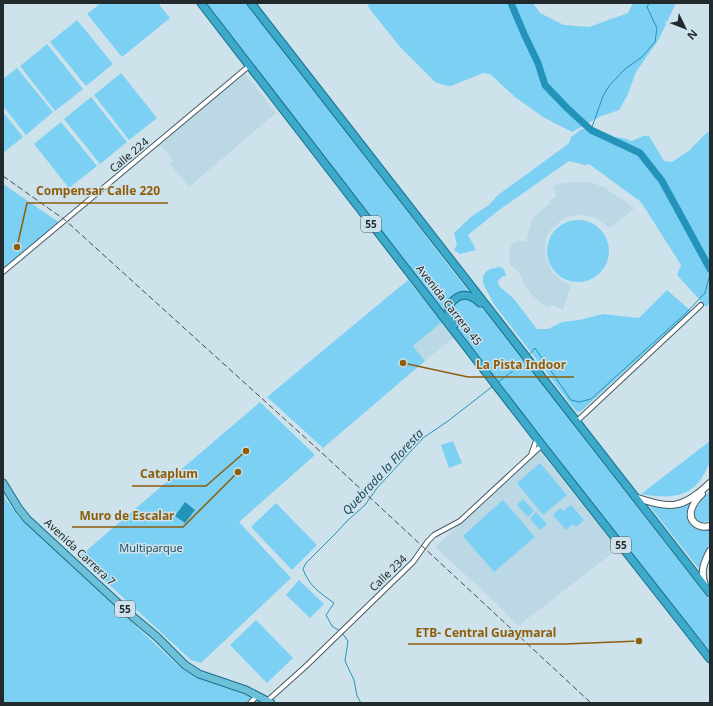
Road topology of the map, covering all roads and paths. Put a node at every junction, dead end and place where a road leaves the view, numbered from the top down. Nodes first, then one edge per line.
1 (201, 3) edge
2 (251, 3) edge
3 (249, 66) junction
4 (3, 272) edge
5 (701, 305) dead end
6 (501, 325) junction
7 (467, 347) junction
8 (576, 422) junction
9 (537, 438) junction
10 (542, 445) junction
11 (531, 455) junction
12 (3, 483) edge
13 (710, 483) edge
14 (635, 497) junction
15 (710, 526) edge
16 (710, 551) edge
17 (710, 593) edge
18 (700, 646) junction
19 (710, 655) edge
20 (710, 659) edge
21 (257, 696) junction
22 (269, 702) edge
23 (250, 703) edge

1 - 3 highway, Avenida Carrera 45 / 55
2 - 6 highway
3 - 4 street, Calle 224
3 - 7 highway, Avenida Carrera 45 / 55
5 - 8 street
6 - 7 highway
6 - 8 highway
7 - 9 highway, Avenida Carrera 45 / 55
8 - 14 highway
9 - 10 highway, Avenida Carrera 45 / 55
9 - 11 street
10 - 11 street, Calle 234
10 - 18 highway, Avenida Carrera 45 / 55
11 - 22 street, Calle 234
12 - 21 main road, Avenida Carrera 7 / 55
13 - 14 main road
13 - 15 main road
14 - 17 highway
16 - 17 main road
18 - 19 highway
18 - 20 highway, Avenida Carrera 45 / 55
21 - 22 main road, Avenida Carrera 7 / 55
21 - 23 street

